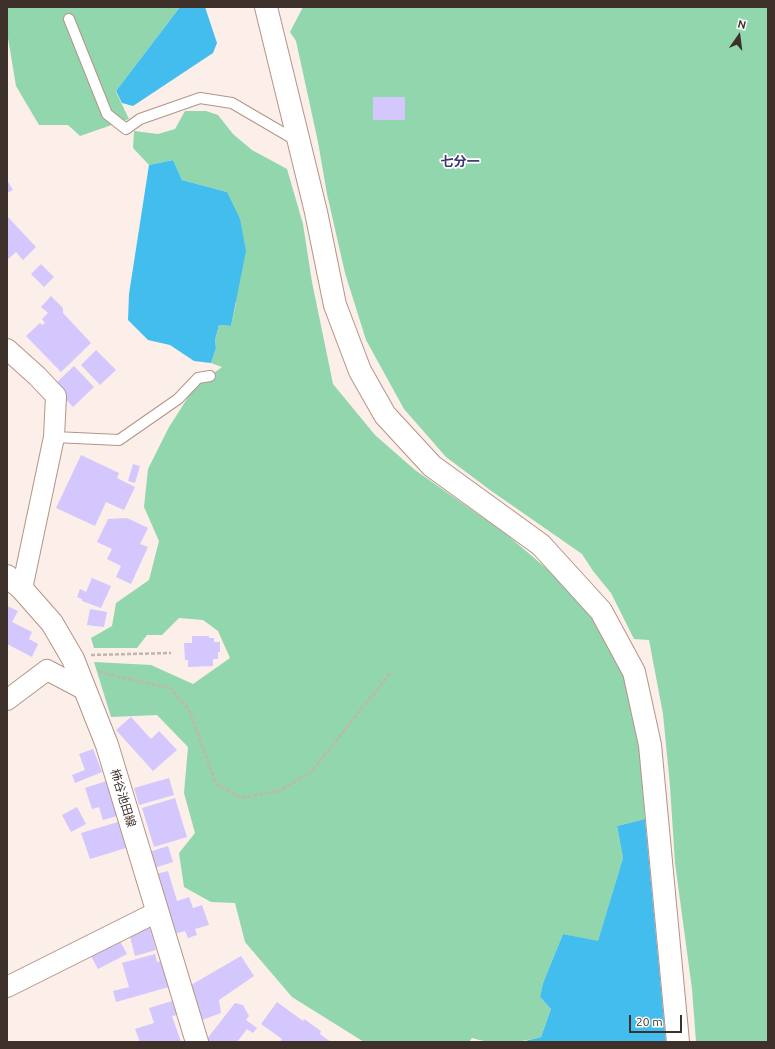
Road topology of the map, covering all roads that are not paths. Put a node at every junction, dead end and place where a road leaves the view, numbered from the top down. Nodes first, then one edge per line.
1 (266, 7) edge
2 (69, 19) dead end
3 (299, 142) junction
4 (7, 349) edge
5 (210, 376) dead end
6 (54, 437) junction
7 (14, 582) edge
8 (85, 690) junction
9 (7, 700) edge
10 (157, 912) junction
11 (7, 987) edge
12 (196, 1042) edge
13 (678, 1042) edge

1 - 3 street
2 - 3 lane
3 - 13 street
4 - 6 street
5 - 6 lane
6 - 7 street
7 - 8 street, 柿谷池田線
8 - 9 street
8 - 10 street, 柿谷池田線
10 - 11 street
10 - 12 street, 柿谷池田線

